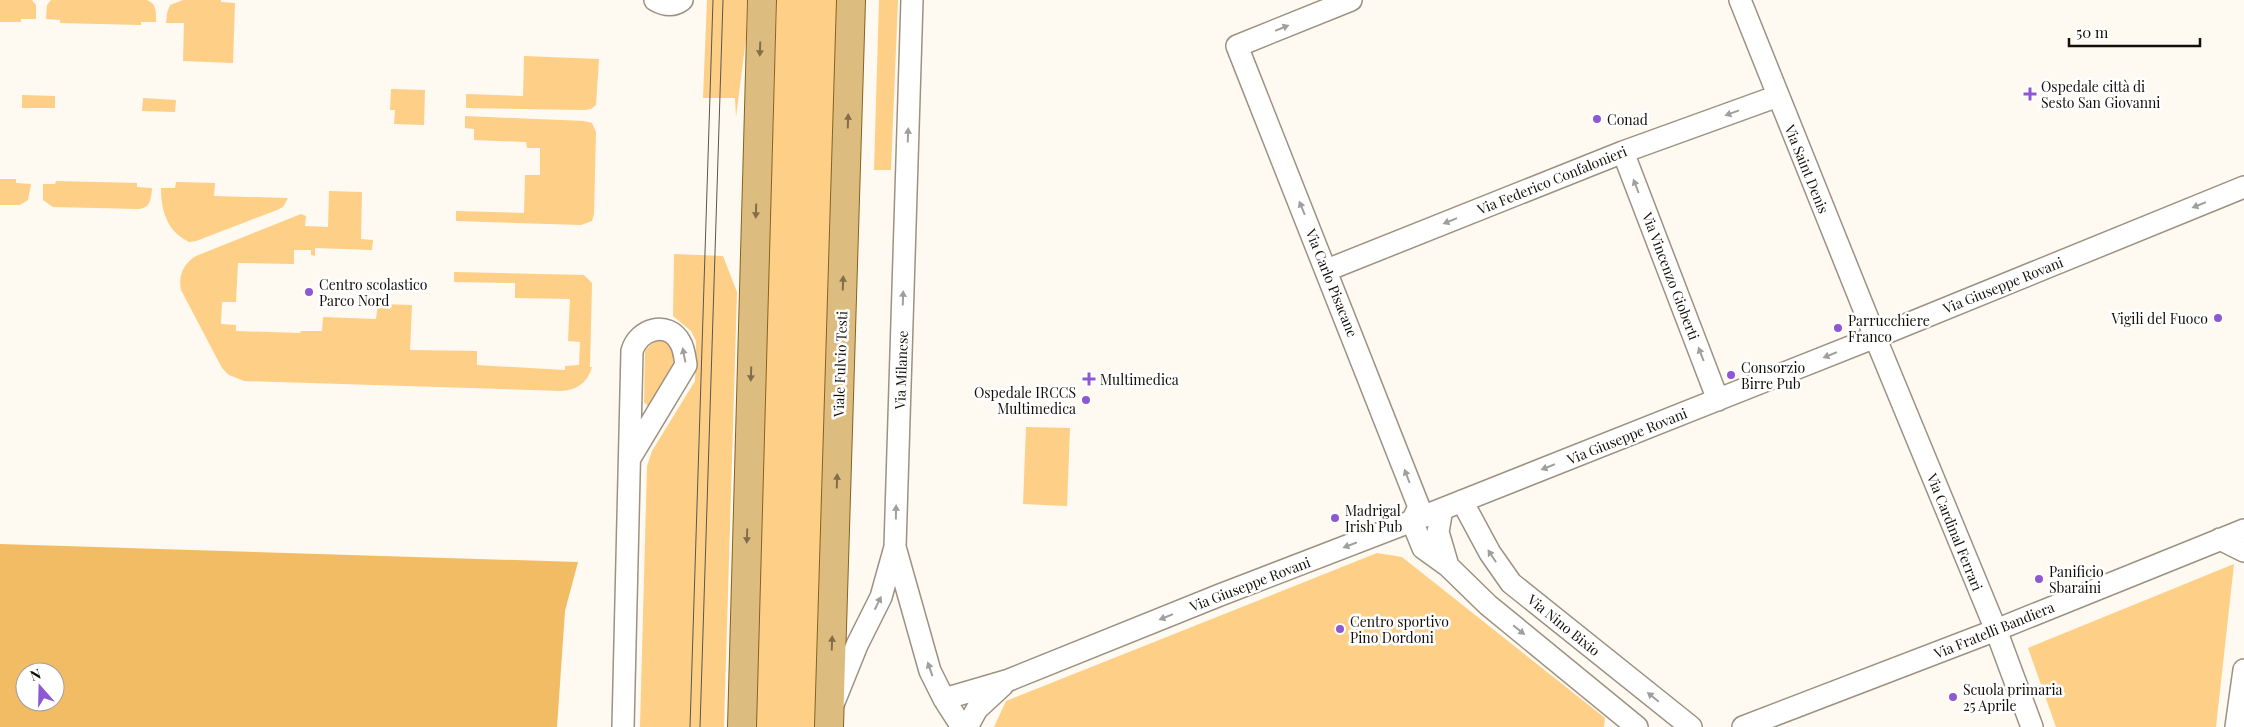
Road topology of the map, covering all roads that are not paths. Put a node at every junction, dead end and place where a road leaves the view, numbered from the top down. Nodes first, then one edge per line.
1 (655, 0) edge
2 (682, 0) edge
3 (762, 0) edge
4 (851, 0) edge
5 (912, 0) edge
6 (1351, 0) edge
7 (1740, 0) edge
8 (1778, 96) junction
9 (1623, 152) junction
10 (2244, 187) edge
11 (1327, 270) junction
12 (1875, 338) junction
13 (1718, 400) junction
14 (630, 458) junction
15 (1462, 501) junction
16 (1442, 509) junction
17 (1412, 521) junction
18 (2244, 530) edge
19 (2220, 539) junction
20 (896, 547) junction
21 (2244, 551) edge
22 (1448, 566) junction
23 (1511, 583) junction
24 (1488, 605) junction
25 (1996, 630) junction
26 (2244, 670) edge
27 (1009, 680) junction
28 (944, 699) junction
29 (829, 719) edge
30 (1622, 720) edge
31 (623, 727) edge
32 (742, 727) edge
33 (962, 727) edge
34 (967, 727) edge
35 (1637, 727) edge
36 (1691, 727) edge
37 (1743, 727) edge
38 (2032, 727) edge
39 (2236, 727) edge

1 - 2 street
3 -> 32 main road
29 -> 4 main road, Viale Fulvio Testi
20 -> 5 street, Via Milanese
11 -> 6 street, Via Carlo Pisacane
7 - 8 street, Via Saint Denis
8 -> 9 street, Via Federico Confalonieri
8 - 12 street, Via Saint Denis
9 -> 11 street, Via Federico Confalonieri
13 -> 9 street, Via Vincenzo Gioberti
10 -> 12 street, Via Giuseppe Rovani
17 -> 11 street, Via Carlo Pisacane
12 -> 13 street, Via Giuseppe Rovani
12 - 25 street, Via Cardinal Ferrari
13 -> 15 street, Via Giuseppe Rovani
14 -> 14 street
14 - 31 street
15 - 16 street, Via Giuseppe Rovani
23 -> 15 street, Via Nino Bixio
16 - 17 street, Via Giuseppe Rovani
16 - 22 street
17 - 22 street
17 -> 27 street, Via Giuseppe Rovani
18 - 19 street, Via Fratelli Bandiera
19 - 21 street
19 - 25 street, Via Fratelli Bandiera
28 -> 20 street, Via Milanese
29 -> 20 street
22 - 24 street
23 - 24 street
36 -> 23 street, Via Nino Bixio
24 -> 30 street
25 - 37 street, Via Fratelli Bandiera
25 - 38 street, Via Cardinal Ferrari
26 - 39 street
27 - 28 street, Via Giuseppe Rovani
27 - 34 street, Via Giuseppe Rovani
28 - 33 street, Via Milanese
30 - 35 street

